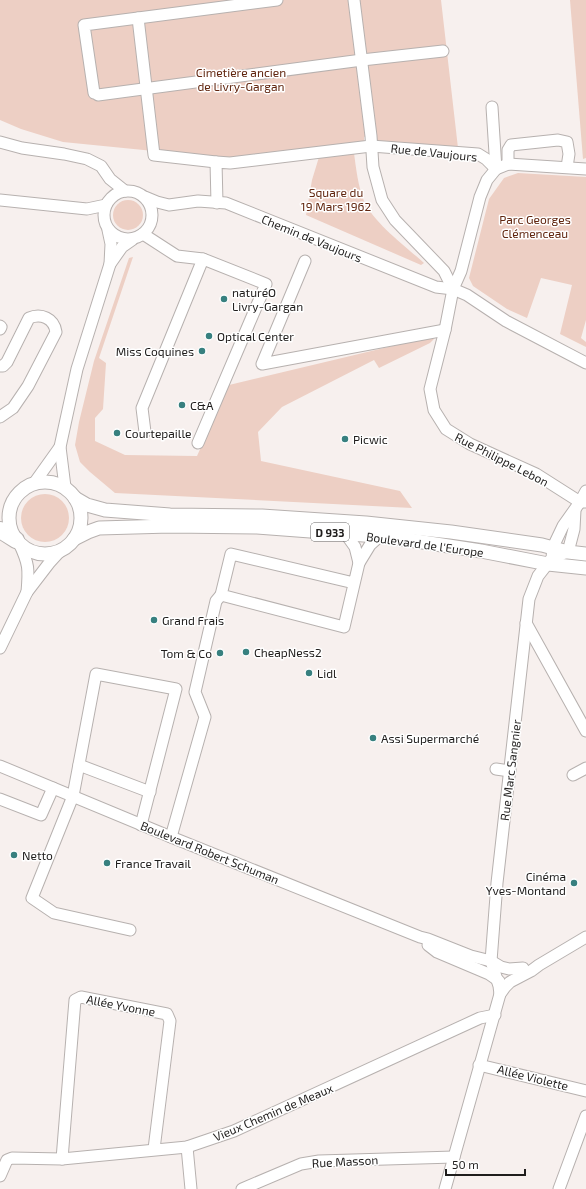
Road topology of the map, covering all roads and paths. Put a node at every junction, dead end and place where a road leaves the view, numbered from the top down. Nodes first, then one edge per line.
1 (277, 0) edge
2 (354, 0) edge
3 (138, 18) junction
4 (443, 51) dead end
5 (362, 60) junction
6 (146, 89) junction
7 (492, 107) dead end
8 (0, 142) edge
9 (371, 146) junction
10 (216, 162) junction
11 (508, 164) junction
12 (567, 167) junction
13 (586, 169) edge
14 (496, 170) junction
15 (110, 178) junction
16 (126, 191) junction
17 (145, 197) junction
18 (0, 200) edge
19 (108, 201) junction
20 (217, 203) junction
21 (169, 205) junction
22 (151, 224) junction
23 (108, 230) junction
24 (143, 234) junction
25 (132, 240) junction
26 (203, 259) junction
27 (305, 261) dead end
28 (110, 264) junction
29 (453, 289) junction
30 (445, 330) junction
31 (586, 363) edge
32 (0, 366) edge
33 (0, 417) edge
34 (145, 432) dead end
35 (198, 443) dead end
36 (60, 447) junction
37 (35, 482) junction
38 (65, 487) junction
39 (586, 491) edge
40 (15, 497) junction
41 (75, 498) junction
42 (0, 503) edge
43 (581, 505) edge
44 (0, 530) edge
45 (345, 533) junction
46 (380, 536) junction
47 (74, 539) junction
48 (17, 541) junction
49 (61, 550) junction
50 (568, 552) junction
51 (586, 554) edge
52 (552, 559) junction
53 (359, 563) junction
54 (586, 568) edge
55 (354, 583) junction
56 (27, 592) junction
57 (221, 595) junction
58 (526, 623) junction
59 (0, 648) edge
60 (586, 731) edge
61 (78, 765) junction
62 (586, 768) edge
63 (496, 769) dead end
64 (1, 771) edge
65 (510, 771) junction
66 (573, 775) dead end
67 (53, 788) junction
68 (150, 792) junction
69 (72, 796) junction
70 (0, 799) edge
71 (141, 825) junction
72 (171, 837) junction
73 (130, 930) dead end
74 (420, 937) junction
75 (586, 937) edge
76 (428, 945) junction
77 (491, 961) junction
78 (539, 965) junction
79 (524, 968) junction
80 (498, 980) junction
81 (510, 982) junction
82 (500, 994) junction
83 (495, 1014) junction
84 (479, 1065) junction
85 (586, 1091) edge
86 (586, 1116) edge
87 (187, 1146) junction
88 (154, 1149) junction
89 (454, 1157) junction
90 (62, 1159) junction
91 (0, 1176) edge
92 (191, 1189) edge
93 (242, 1189) edge
94 (445, 1189) edge
95 (559, 1189) edge

1 - 3 street
2 - 5 street
3 - 6 street
3 - 6 street
4 - 5 street
5 - 6 street
5 - 9 street
6 - 10 street, Rue de Vaujours
7 - 14 street
8 - 15 street
9 - 10 street, Rue de Vaujours
9 - 14 street, Rue de Vaujours
9 - 29 street
10 - 20 street
11 - 12 street
11 - 12 street
11 - 14 street
12 - 13 street
14 - 29 street, Rue Philippe Lebon
15 - 16 street
15 - 19 street
16 - 17 street
16 - 19 street
17 - 21 street, Chemin de Vaujours
17 - 22 street
18 - 19 street
19 - 23 street
20 - 21 street, Chemin de Vaujours
20 - 29 street, Chemin de Vaujours
21 - 22 street
22 - 24 street
23 - 25 street
23 - 28 street
24 - 25 street
24 - 26 street
25 - 28 street
26 - 34 street
26 - 35 street
27 - 30 street
28 - 36 street
29 - 30 street, Rue Philippe Lebon
29 - 31 street, Chemin de Vaujours
30 - 43 street, Rue Philippe Lebon
32 - 33 street
36 - 37 street
36 - 38 street
37 - 38 main road
37 - 40 main road
38 - 41 main road
39 - 43 street
40 - 42 main road
40 - 48 main road
41 - 47 main road
41 - 52 main road, Boulevard de l'Europe / D 933
43 - 50 street
43 - 52 street
44 - 48 highway
45 - 46 main road, Boulevard de l'Europe / D 933
45 - 47 main road, Boulevard de l'Europe / D 933
45 - 53 street
46 - 52 main road, Boulevard de l'Europe / D 933
46 - 53 street
47 - 49 main road
48 - 49 main road
48 - 56 street
49 - 56 street
50 - 51 main road, Boulevard de l'Europe / D 933
50 - 52 main road, Boulevard de l'Europe / D 933
52 - 54 main road, Boulevard de l'Europe / D 933
52 - 58 street, Rue Marc Sangnier
53 - 55 street
55 - 57 street
55 - 57 street
56 - 59 street
57 - 72 street
58 - 60 street
58 - 65 street, Rue Marc Sangnier
61 - 68 street
61 - 68 street
61 - 69 street
62 - 66 street
63 - 65 street
64 - 67 street, Boulevard Robert Schuman
65 - 77 street, Rue Marc Sangnier
67 - 69 street, Boulevard Robert Schuman
67 - 70 street
68 - 71 street
69 - 71 street, Boulevard Robert Schuman
69 - 73 street
71 - 72 street, Boulevard Robert Schuman
72 - 74 street, Boulevard Robert Schuman
74 - 76 street, Boulevard Robert Schuman
74 - 77 street, Boulevard Robert Schuman
75 - 78 street
76 - 77 street, Boulevard Robert Schuman
76 - 80 street, Boulevard Robert Schuman
77 - 79 street
77 - 80 street, Rue Marc Sangnier
78 - 79 street
78 - 81 street
79 - 80 street
80 - 81 street, Boulevard Robert Schuman
80 - 82 street, Rue Marc Sangnier
81 - 82 street
82 - 83 street
83 - 84 street
83 - 87 street, Vieux Chemin de Meaux
84 - 85 street, Allée Violette
84 - 89 street
86 - 95 street
87 - 88 street, Vieux Chemin de Meaux
87 - 92 street
88 - 90 street, Vieux Chemin de Meaux
88 - 90 street, Allée Yvonne
89 - 93 street, Rue Masson
89 - 94 street
90 - 91 street, Vieux Chemin de Meaux

